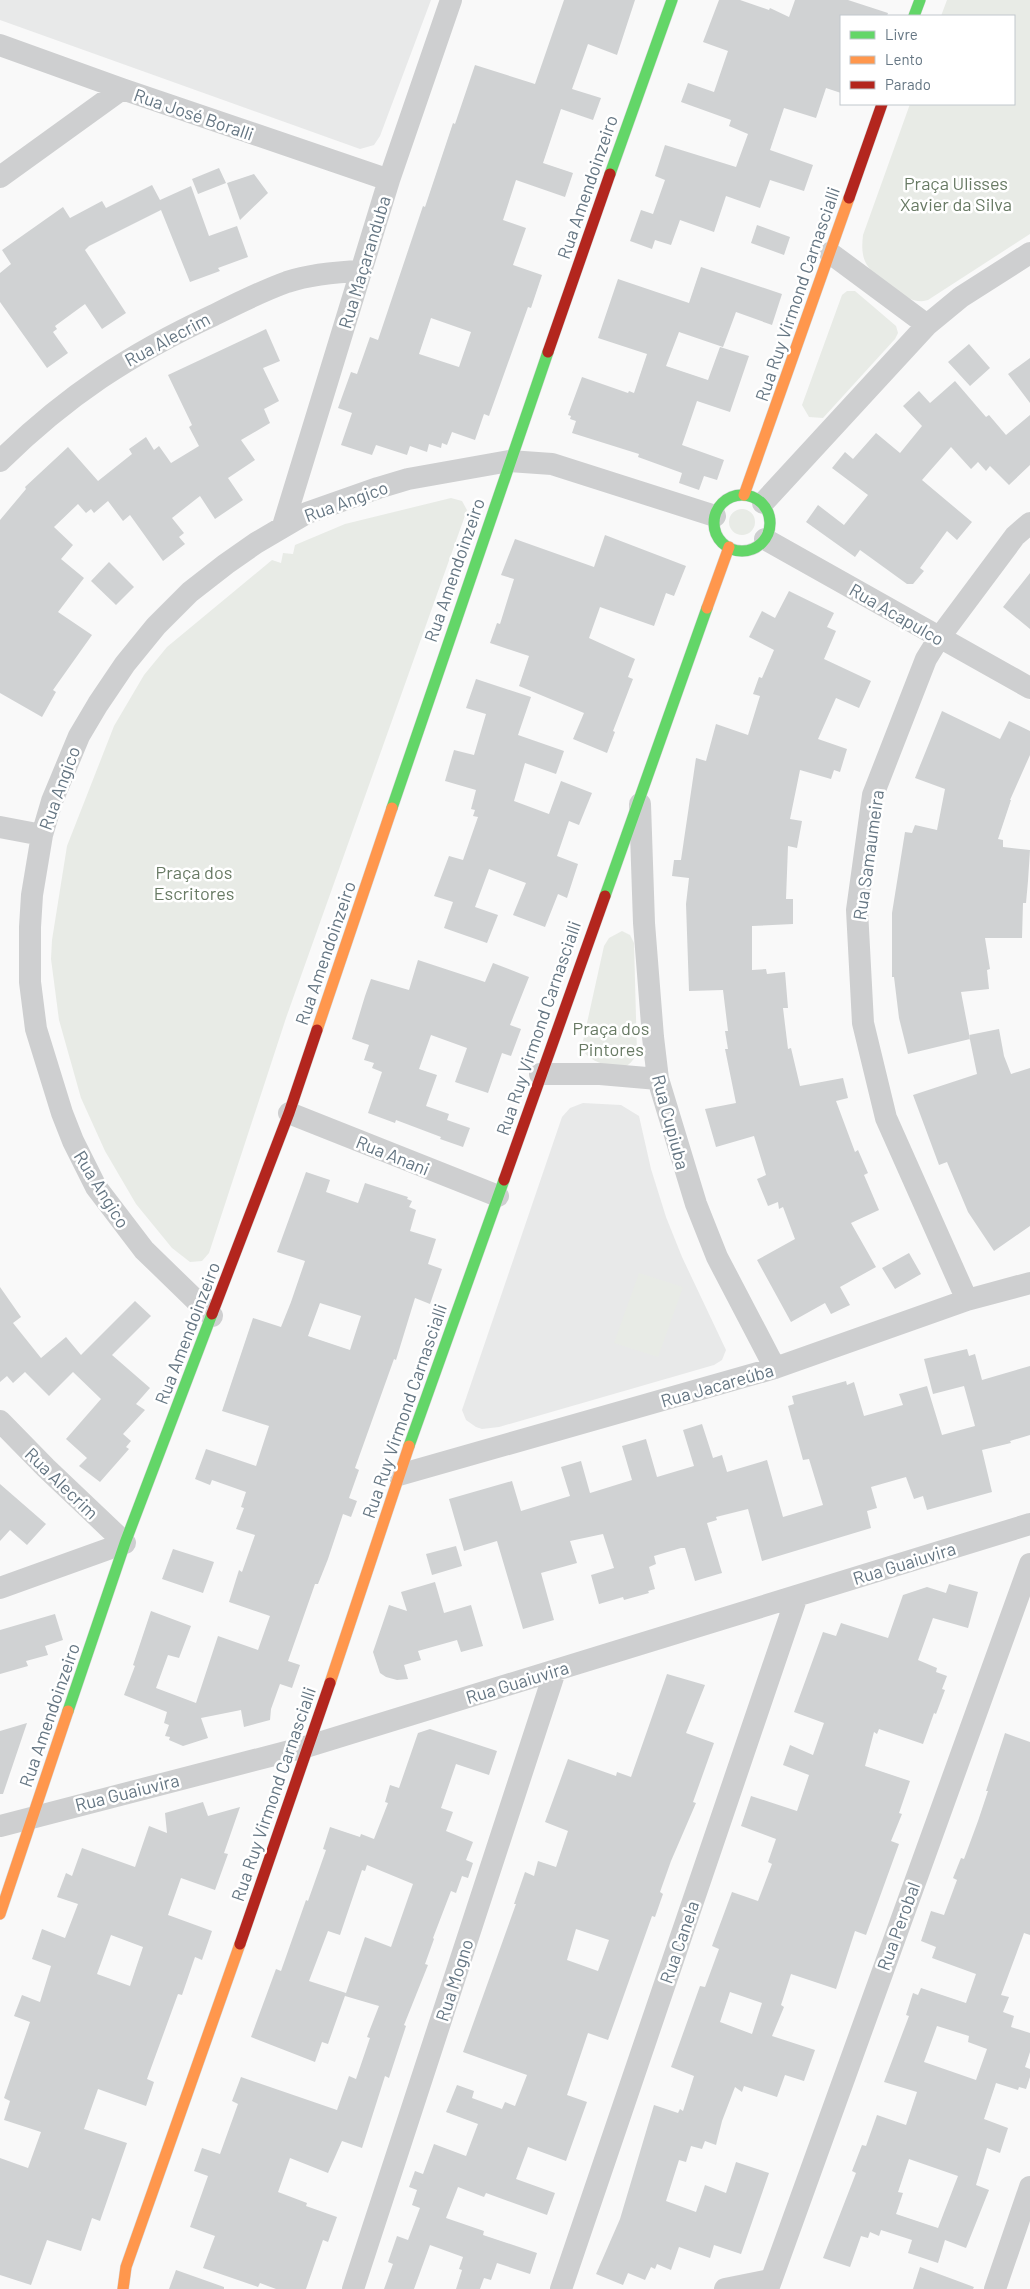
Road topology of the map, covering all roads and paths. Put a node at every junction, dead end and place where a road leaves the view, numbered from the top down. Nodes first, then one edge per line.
1 (451, 0) edge
2 (672, 0) edge
3 (920, 0) edge
4 (914, 15) edge
5 (0, 45) edge
6 (122, 90) junction
7 (882, 105) edge
8 (0, 177) edge
9 (388, 180) junction
10 (830, 253) junction
11 (1030, 253) edge
12 (362, 271) junction
13 (927, 325) junction
14 (0, 461) edge
15 (509, 461) junction
16 (754, 499) junction
17 (715, 516) junction
18 (1030, 523) edge
19 (283, 526) junction
20 (765, 539) junction
21 (729, 547) junction
22 (939, 638) junction
23 (1030, 688) edge
24 (640, 796) junction
25 (0, 827) edge
26 (42, 835) junction
27 (540, 1074) junction
28 (658, 1079) junction
29 (289, 1113) junction
30 (498, 1196) junction
31 (1030, 1282) edge
32 (967, 1300) junction
33 (212, 1316) junction
34 (775, 1368) junction
35 (0, 1421) edge
36 (399, 1475) junction
37 (1030, 1524) edge
38 (125, 1543) junction
39 (1030, 1564) edge
40 (0, 1588) edge
41 (797, 1596) junction
42 (555, 1670) junction
43 (309, 1746) junction
44 (32, 1817) junction
45 (0, 1826) edge
46 (0, 1914) edge
47 (1030, 2187) edge
48 (769, 2285) edge
49 (123, 2289) edge
50 (353, 2289) edge
51 (561, 2289) edge
52 (725, 2289) edge
53 (994, 2289) edge

1 - 9 street, Rua Maçaranduba
2 - 15 street, Rua Amendoinzeiro
3 - 4 street
5 - 6 street, Rua José Boralli
6 - 8 street
6 - 9 street, Rua José Boralli
7 - 10 street, Rua Ruy Virmond Carnascialli
9 - 12 street, Rua Maçaranduba
10 - 13 street
10 - 16 street, Rua Ruy Virmond Carnascialli
11 - 13 street
12 - 14 street, Rua Alecrim
12 - 19 street, Rua Maçaranduba
13 - 16 street
15 - 17 street
15 - 19 street, Rua Angico
15 - 29 street, Rua Amendoinzeiro
16 - 17 street
16 - 20 street
17 - 21 street
18 - 22 street, Rua Samaumeira
19 - 26 street, Rua Angico
20 - 21 street
20 - 22 street, Rua Acapulco
21 - 24 street, Rua Ruy Virmond Carnascialli
22 - 23 street, Rua Acapulco
22 - 32 street, Rua Samaumeira
24 - 27 street, Rua Ruy Virmond Carnascialli
24 - 28 street, Rua Cupiuba
25 - 26 street
26 - 33 street, Rua Angico
27 - 28 street
27 - 30 street, Rua Ruy Virmond Carnascialli
28 - 34 street, Rua Cupiuba
29 - 30 street, Rua Anani
29 - 33 street, Rua Amendoinzeiro
30 - 36 street, Rua Ruy Virmond Carnascialli
31 - 32 street, Rua Jacareúba
32 - 34 street, Rua Jacareúba
33 - 38 street, Rua Amendoinzeiro
34 - 36 street, Rua Jacareúba
35 - 38 street, Rua Alecrim
36 - 43 street, Rua Ruy Virmond Carnascialli
37 - 41 street, Rua Guaiuvira
38 - 40 street
38 - 44 street, Rua Amendoinzeiro
39 - 48 street, Rua Perobal
41 - 42 street, Rua Guaiuvira
41 - 51 street, Rua Canela
42 - 43 street, Rua Guaiuvira
42 - 50 street, Rua Mogno
43 - 44 street, Rua Guaiuvira
43 - 49 street, Rua Ruy Virmond Carnascialli
44 - 45 street, Rua Guaiuvira
44 - 46 street, Rua Amendoinzeiro
47 - 53 street
48 - 52 street

